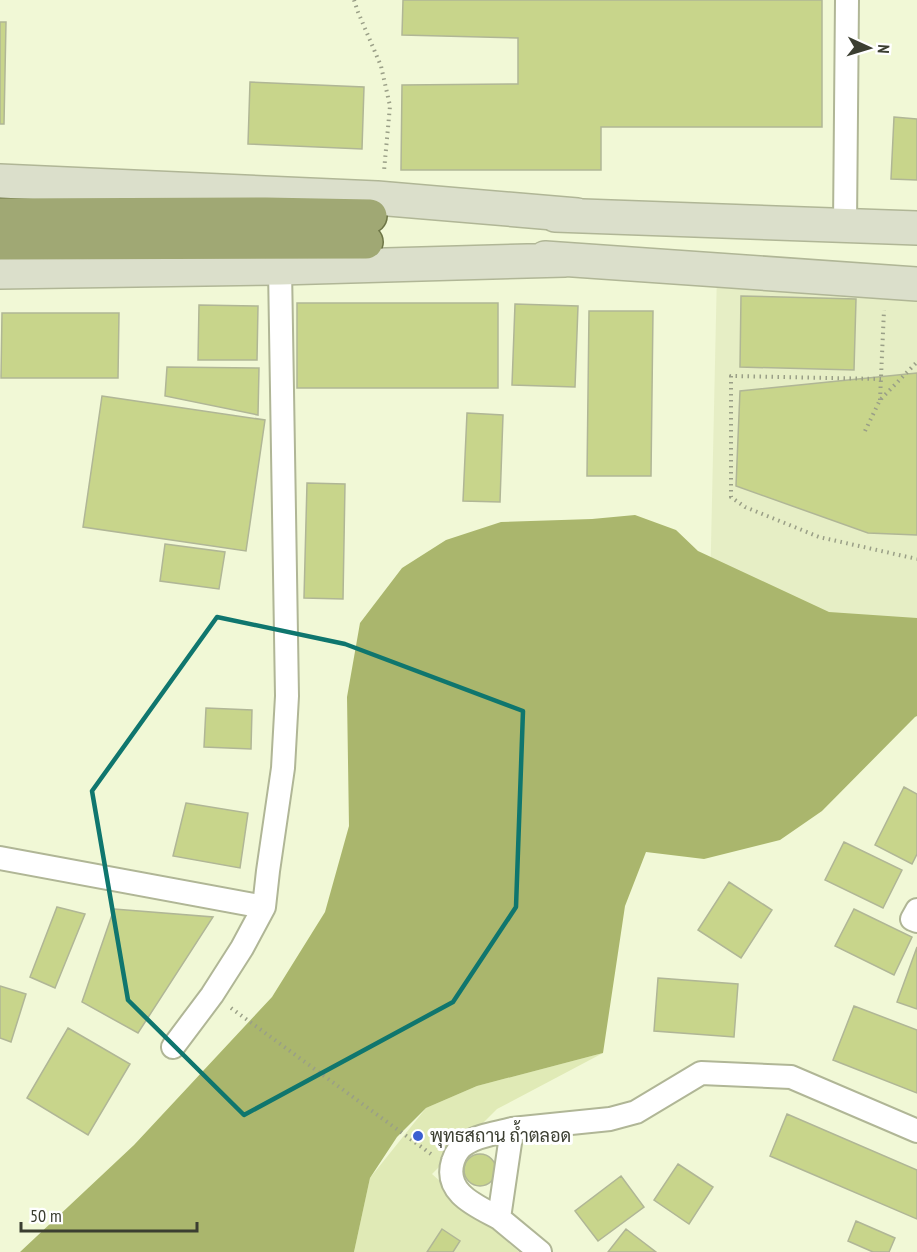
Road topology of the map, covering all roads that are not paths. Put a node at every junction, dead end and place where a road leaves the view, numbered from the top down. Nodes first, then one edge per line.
1 (847, 0) edge
2 (0, 181) edge
3 (0, 215) edge
4 (371, 219) junction
5 (845, 225) junction
6 (917, 228) edge
7 (0, 243) edge
8 (565, 260) junction
9 (280, 268) junction
10 (108, 270) junction
11 (0, 272) edge
12 (0, 279) edge
13 (917, 284) edge
14 (0, 858) edge
15 (264, 907) junction
16 (917, 910) edge
17 (917, 921) edge
18 (172, 1047) dead end
19 (512, 1129) junction
20 (917, 1131) edge
21 (499, 1218) junction
22 (540, 1252) edge

1 - 5 street
2 - 4 main road
3 - 4 highway
4 - 5 main road
4 - 7 highway
4 - 8 main road
5 - 6 main road
8 - 9 main road
8 - 13 main road
9 - 10 main road
9 - 15 street
10 - 11 main road
10 - 12 street
14 - 15 street
15 - 18 street
16 - 17 street
19 - 20 street
19 - 21 street
19 - 21 street
21 - 22 street

